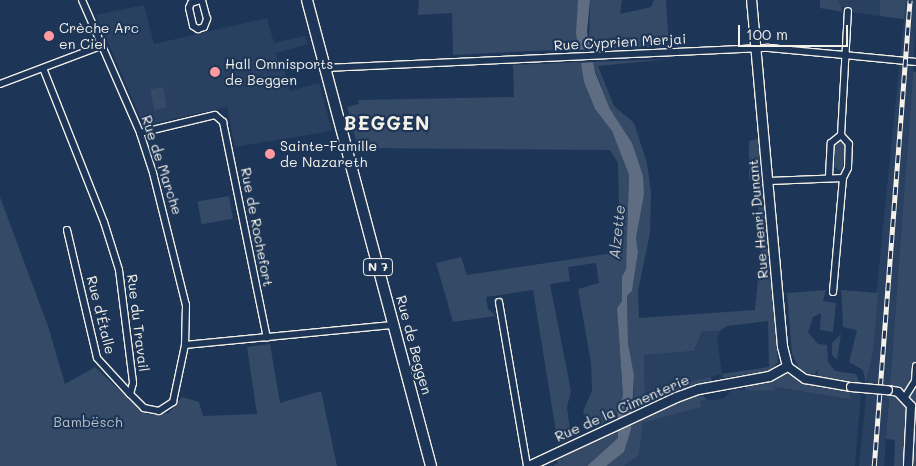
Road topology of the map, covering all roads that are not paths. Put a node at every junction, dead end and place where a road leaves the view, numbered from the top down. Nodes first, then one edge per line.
1 (82, 0) edge
2 (307, 0) edge
3 (751, 0) edge
4 (848, 11) dead end
5 (103, 45) junction
6 (756, 48) junction
7 (847, 56) junction
8 (916, 62) edge
9 (43, 68) junction
10 (325, 68) junction
11 (0, 84) edge
12 (140, 133) junction
13 (841, 135) junction
14 (829, 176) junction
15 (843, 178) junction
16 (769, 180) junction
17 (67, 230) dead end
18 (833, 292) dead end
19 (499, 302) dead end
20 (394, 325) junction
21 (266, 338) junction
22 (185, 345) junction
23 (787, 366) junction
24 (916, 366) edge
25 (130, 394) junction
26 (905, 397) junction
27 (431, 466) edge
28 (527, 466) edge
29 (908, 466) edge

1 - 5 street, Rue de Marche
2 - 10 main road, Rue de Beggen / N 7
3 - 6 main road, Rue Henri Dunant
4 - 7 street
5 - 9 street
5 - 12 street, Rue de Marche
6 - 7 street, Rue Cyprien Merjai
6 - 10 street, Rue Cyprien Merjai
6 - 16 main road, Rue Henri Dunant
7 - 8 street, Rue Cyprien Merjai
7 - 13 street
9 - 11 street
9 - 25 street, Rue du Travail
10 - 20 main road, Rue de Beggen / N 7
12 - 21 street, Rue de Rochefort
12 - 22 street, Rue de Marche
13 - 14 street
13 - 15 street
14 - 15 street
14 - 16 street
15 - 18 street
16 - 23 main road, Rue Henri Dunant
17 - 25 street, Rue d'Étalle
19 - 28 street
20 - 21 street
20 - 27 main road, Rue de Beggen / N 7
21 - 22 street
22 - 25 street
23 - 26 street, bridge
23 - 28 main road, Rue de la Cimenterie
24 - 26 street
26 - 29 street

